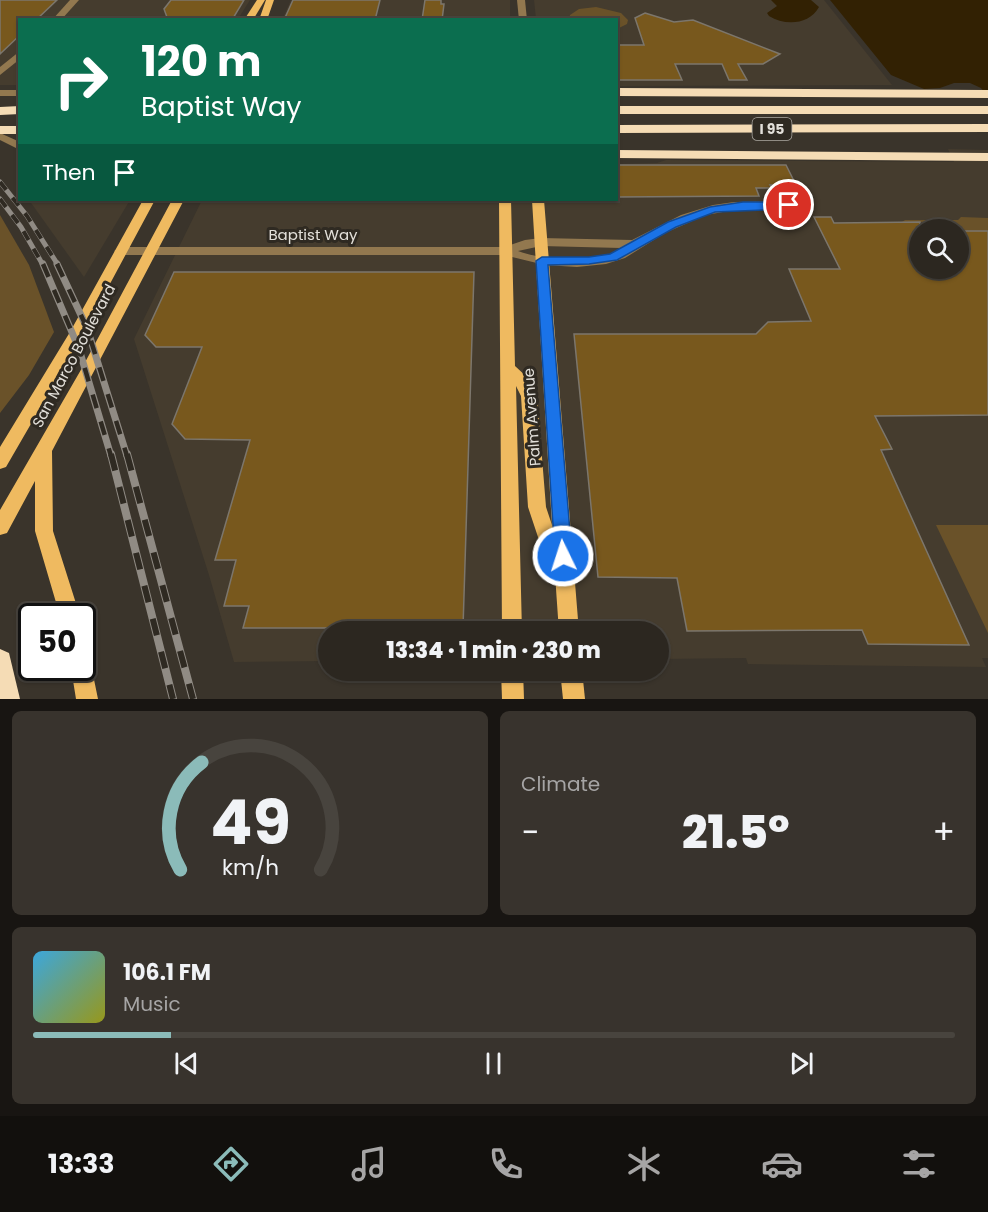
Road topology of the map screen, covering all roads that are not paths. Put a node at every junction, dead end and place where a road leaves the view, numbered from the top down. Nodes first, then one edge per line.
1 (75, 0) edge
2 (261, 0) edge
3 (270, 0) edge
4 (521, 0) edge
5 (58, 18) edge
6 (249, 18) edge
7 (263, 18) edge
8 (523, 18) edge
9 (18, 56) edge
10 (0, 72) edge
11 (618, 92) edge
12 (0, 93) edge
13 (18, 93) edge
14 (988, 94) edge
15 (18, 110) edge
16 (618, 110) edge
17 (988, 110) edge
18 (0, 111) edge
19 (988, 128) edge
20 (618, 129) edge
21 (0, 130) edge
22 (18, 130) edge
23 (0, 136) edge
24 (18, 146) edge
25 (618, 154) edge
26 (988, 157) edge
27 (148, 201) edge
28 (177, 201) edge
29 (505, 201) edge
30 (538, 201) edge
31 (789, 205) dead end
32 (541, 242) junction
33 (634, 244) junction
34 (121, 251) junction
35 (151, 251) junction
36 (505, 251) junction
37 (542, 261) junction
38 (507, 367) junction
39 (44, 450) junction
40 (0, 462) edge
41 (0, 527) edge
42 (563, 556) junction
43 (66, 603) edge
44 (512, 621) edge
45 (568, 621) edge
46 (0, 662) edge
47 (84, 681) edge
48 (512, 681) edge
49 (572, 681) edge
50 (7, 699) edge
51 (87, 699) edge
52 (513, 699) edge
53 (573, 699) edge

1 - 5 street
2 - 6 main road
3 - 7 main road
4 - 8 street
9 - 10 street
11 - 14 highway
12 - 13 street
15 - 18 highway
16 - 17 highway, I 95
19 - 20 highway, I 95
21 - 22 highway
23 - 24 street
25 - 26 highway
27 - 34 main road, San Marco Boulevard
28 - 35 main road, San Marco Boulevard
29 - 36 main road, Palm Avenue
30 - 32 main road, Palm Avenue
31 - 33 street, Baptist Way
32 - 33 street, Baptist Way
32 - 36 street, Baptist Way
32 - 37 main road, Palm Avenue
33 - 37 street, Baptist Way
34 - 35 street, Baptist Way
34 - 40 main road, San Marco Boulevard
35 - 36 street, Baptist Way
35 - 39 main road, San Marco Boulevard
36 - 37 street, Baptist Way
36 - 38 main road, Palm Avenue
37 - 42 main road, Palm Avenue
38 - 42 main road
38 - 44 main road, Palm Avenue
39 - 41 main road, San Marco Boulevard
39 - 43 main road
42 - 45 main road, Palm Avenue
46 - 50 highway
47 - 51 main road
48 - 52 main road
49 - 53 main road

